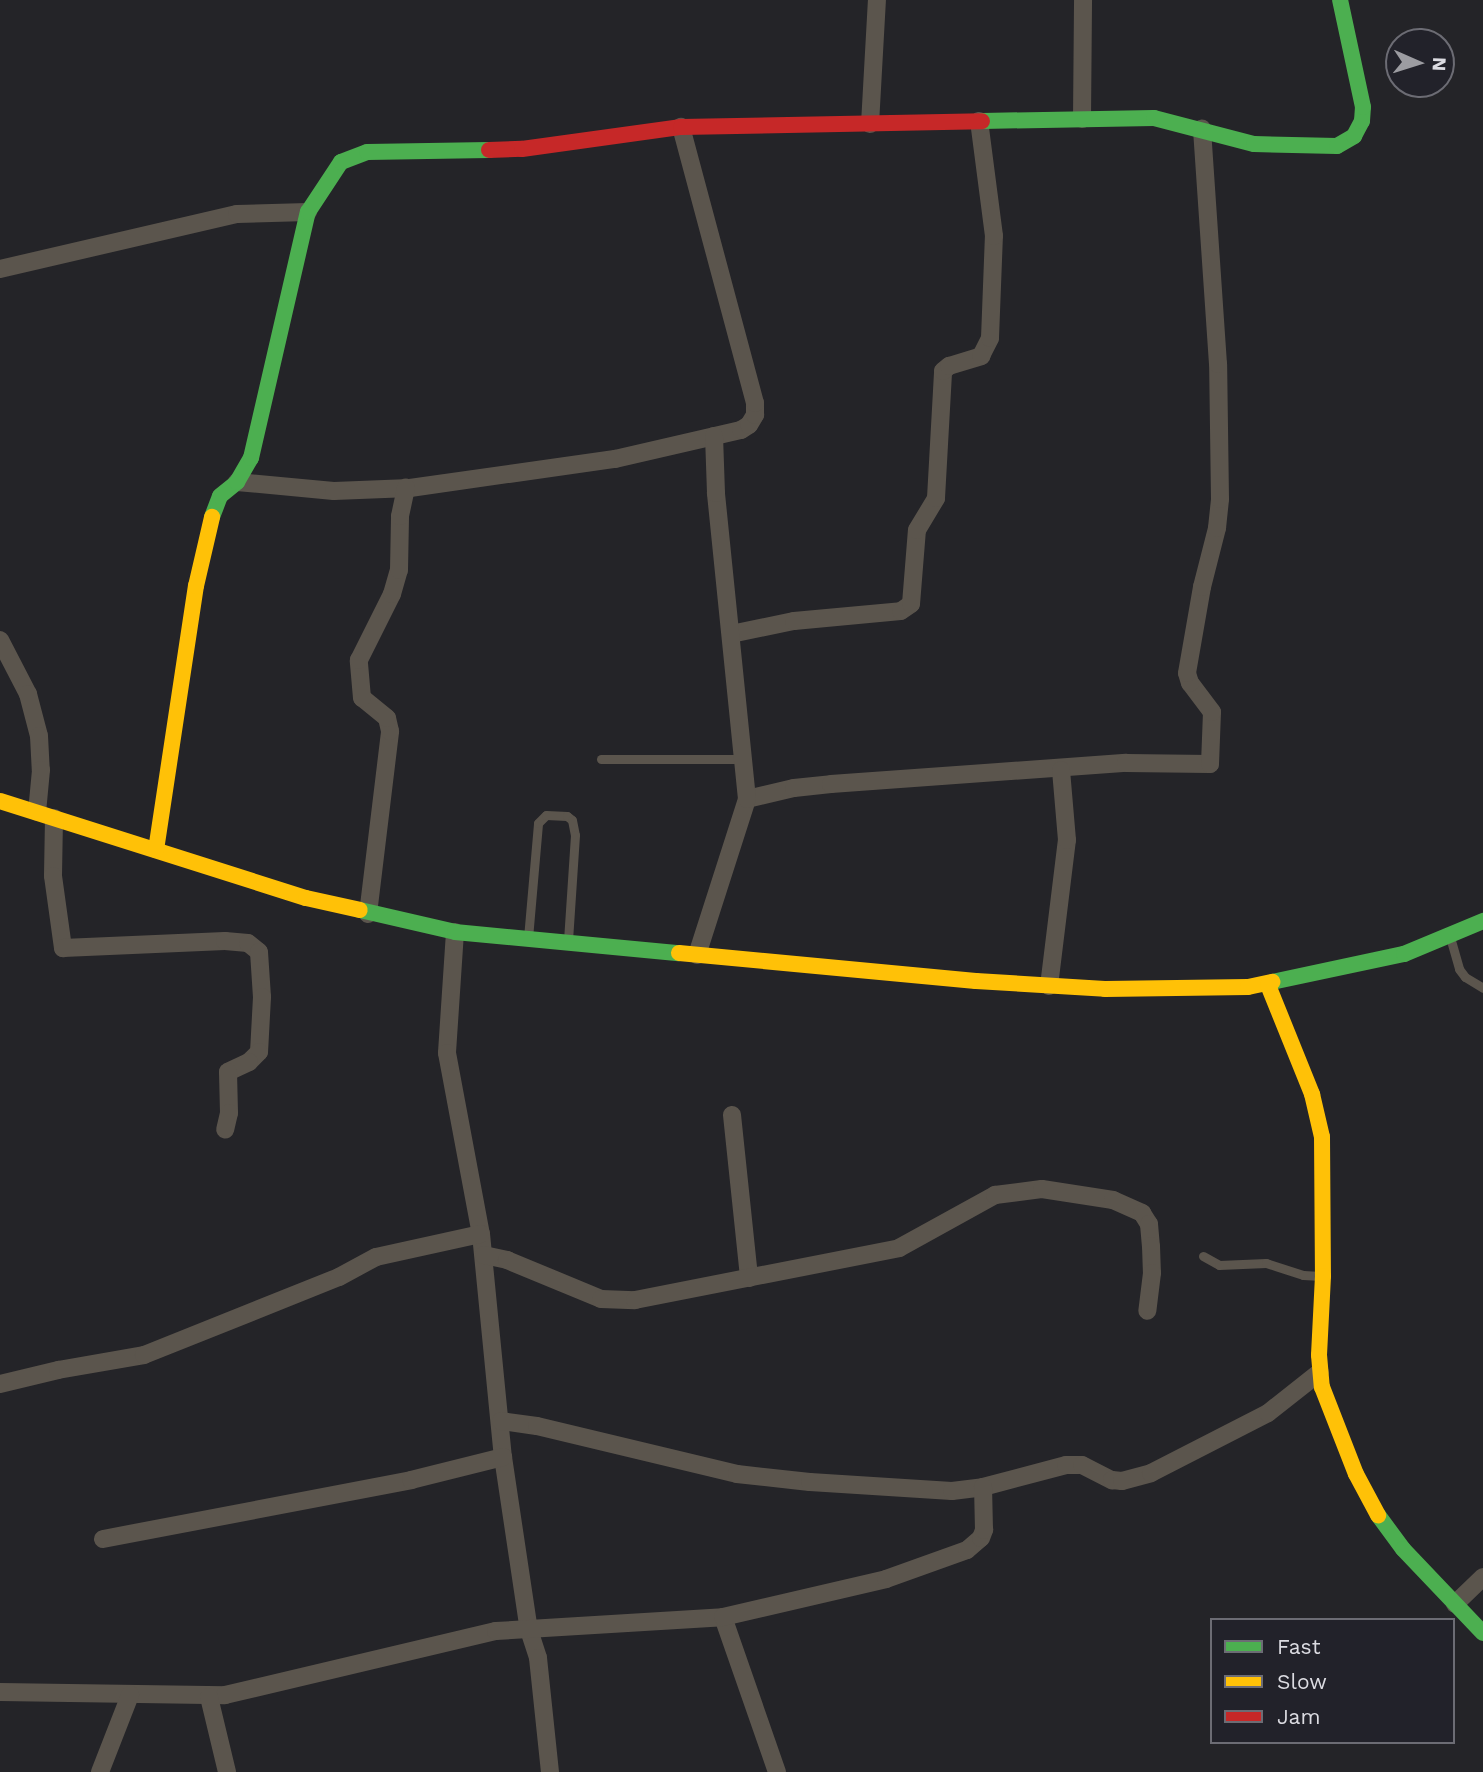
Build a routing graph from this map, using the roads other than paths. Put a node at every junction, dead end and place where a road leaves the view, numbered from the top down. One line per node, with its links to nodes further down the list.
1 (877, 0): 6 (street)
2 (1083, 0): 4 (street)
3 (1340, 0): 8 (street)
4 (1082, 119): 5 (street); 8 (street)
5 (979, 121): 6 (street); 14 (street)
6 (870, 124): 7 (street)
7 (681, 127): 9 (street); 11 (street)
8 (1202, 129): 18 (street)
9 (308, 212): 10 (street); 12 (street)
10 (0, 269)
11 (714, 436): 13 (street); 14 (street)
12 (237, 482): 13 (street); 22 (street)
13 (406, 488): 23 (street)
14 (731, 634): 17 (street)
15 (0, 640): 21 (street)
16 (601, 759): 17 (lane)
17 (744, 759): 19 (street)
18 (1061, 770): 19 (street); 31 (street)
19 (747, 799): 29 (street)
20 (0, 801): 21 (street)
21 (46, 815): 22 (street); 34 (street)
22 (156, 850): 23 (street)
23 (368, 914): 25 (street)
24 (1483, 921): 26 (street)
25 (455, 932): 27 (street); 35 (street)
26 (1450, 935): 30 (street); 32 (lane)
27 (528, 939): 28 (street); 28 (lane)
28 (567, 944): 29 (street)
29 (697, 955): 31 (street)
30 (1268, 985): 31 (street); 38 (street)
31 (1049, 986)
32 (1483, 988)
33 (732, 1115): 39 (street)
34 (225, 1130)
35 (481, 1234): 36 (street); 42 (street)
36 (484, 1255): 39 (street); 43 (street)
37 (1203, 1256): 38 (lane)
38 (1323, 1276): 41 (street)
39 (749, 1278): 40 (street)
40 (1147, 1311)
41 (1320, 1372): 45 (street); 48 (street)
42 (0, 1384)
43 (501, 1421): 44 (street); 45 (street)
44 (503, 1457): 46 (street); 50 (street)
45 (983, 1487): 49 (street)
46 (103, 1539)
47 (1483, 1577): 48 (street)
48 (1455, 1604): 51 (street)
49 (723, 1617): 50 (street); 58 (street)
50 (529, 1629): 54 (street); 57 (street)
51 (1483, 1633)
52 (0, 1692): 53 (street)
53 (130, 1695): 54 (street); 55 (street)
54 (209, 1697): 56 (street)
55 (100, 1772)
56 (227, 1772)
57 (550, 1772)
58 (777, 1772)

